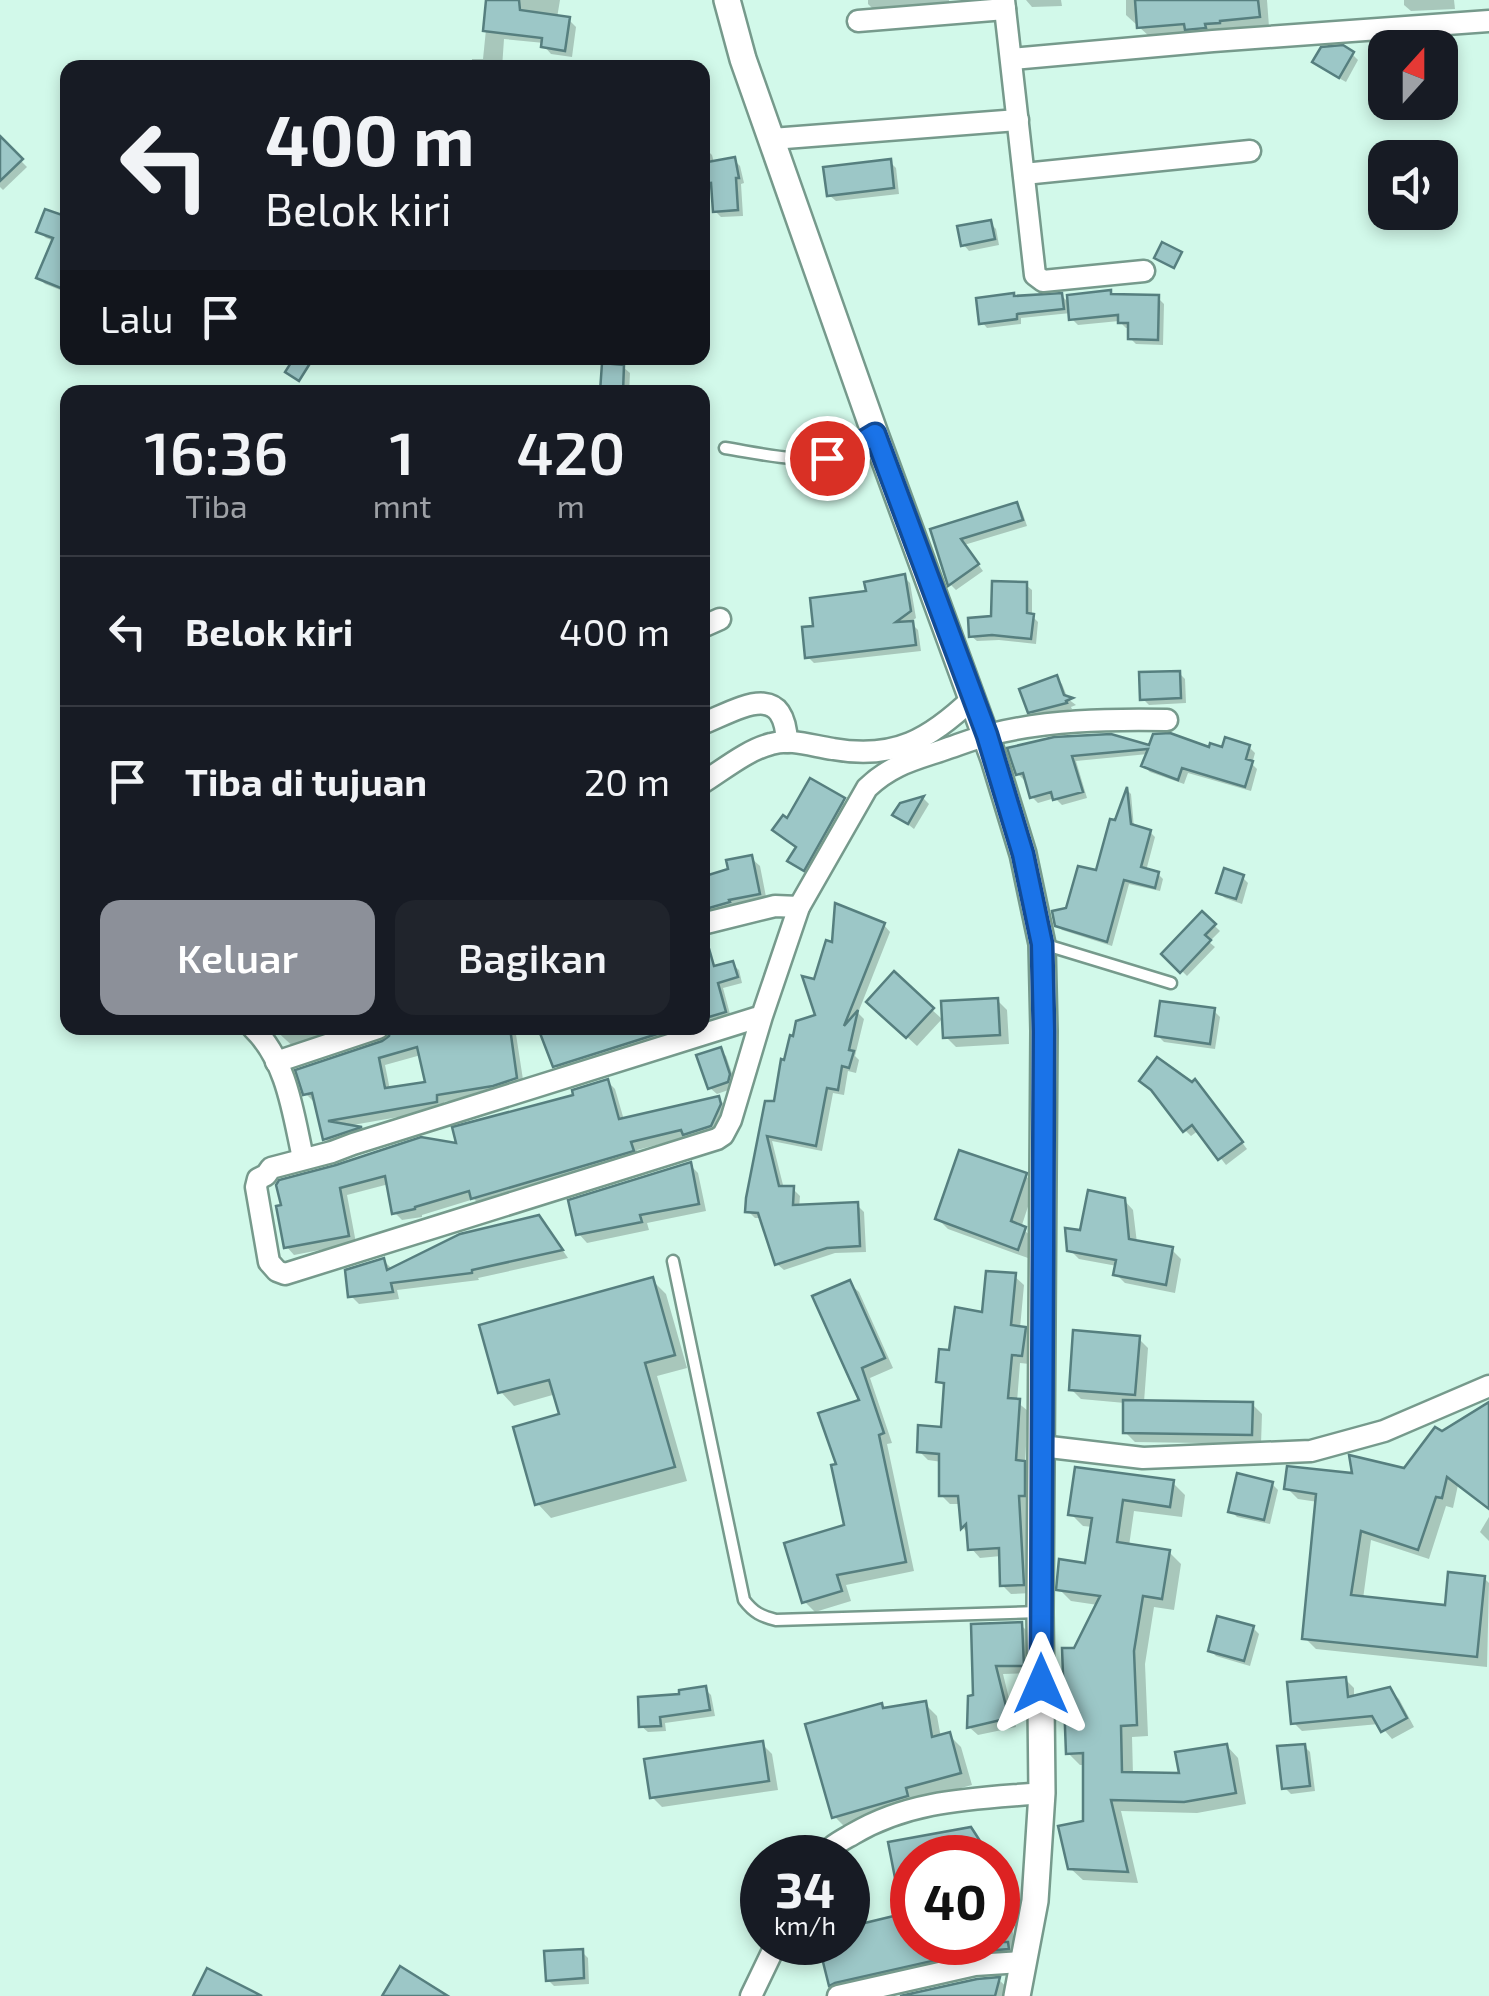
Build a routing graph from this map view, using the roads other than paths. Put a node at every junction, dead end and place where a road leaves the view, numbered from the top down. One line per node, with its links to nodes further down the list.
1 (727, 0): 7 (street)
2 (1005, 4): 4 (street); 5 (street)
3 (1489, 21): 5 (street)
4 (858, 22)
5 (1012, 59): 6 (street)
6 (1018, 120): 7 (street); 9 (street)
7 (772, 139): 11 (street)
8 (1250, 151): 9 (street)
9 (1024, 174): 10 (street)
10 (1144, 271)
11 (875, 434): 12 (lane); 13 (street)
12 (725, 448)
13 (973, 698): 16 (street); 17 (street)
14 (1167, 720): 16 (street)
15 (710, 721): 17 (street)
16 (987, 735): 19 (street); 21 (street)
17 (788, 742): 18 (street)
18 (710, 778)
19 (799, 907): 20 (street); 23 (street)
20 (710, 922)
21 (1042, 944): 22 (lane); 32 (street)
22 (1170, 984)
23 (762, 1016): 24 (street); 29 (street)
24 (710, 1032)
25 (260, 1035): 28 (street)
26 (357, 1035): 28 (street)
27 (701, 1035): 29 (street)
28 (276, 1062): 29 (street)
29 (303, 1158)
30 (673, 1260): 33 (lane)
31 (1489, 1386): 32 (street)
32 (1041, 1446): 33 (street)
33 (1040, 1612): 34 (street)
34 (1042, 1792): 35 (street); 36 (street)
35 (851, 1835)
36 (1023, 1962): 39 (street); 40 (street)
37 (766, 1965): 38 (street)
38 (751, 1996)
39 (838, 1996)
40 (1016, 1996)

